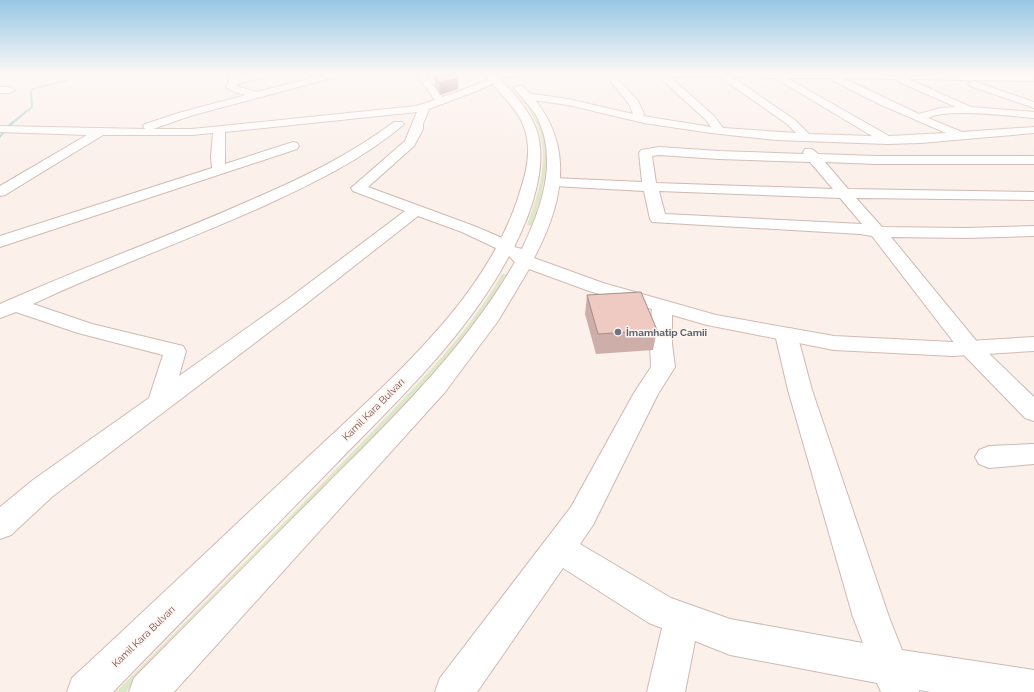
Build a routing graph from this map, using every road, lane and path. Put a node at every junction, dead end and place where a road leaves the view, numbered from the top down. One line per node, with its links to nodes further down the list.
1 (219, 105): 25 (street)
2 (430, 105): 12 (street)
3 (517, 105): 46 (street, Kamil Kara Bulvarı)
4 (534, 105): 37 (street)
5 (582, 105): 15 (street)
6 (635, 105): 15 (street)
7 (696, 105): 23 (street)
8 (767, 105): 27 (street)
9 (828, 105): 28 (street)
10 (893, 105): 16 (street)
11 (959, 105): 13 (street)
12 (425, 107): 18 (street); 21 (street)
13 (972, 111): 14 (street); 16 (street)
14 (1034, 116)
15 (635, 118): 23 (street)
16 (920, 118): 26 (street)
17 (398, 124): 18 (street); 19 (street); 49 (street)
18 (417, 124): 42 (street)
19 (359, 126)
20 (0, 129): 24 (street)
21 (219, 129): 25 (street); 30 (street)
22 (1034, 130): 26 (street)
23 (720, 131): 27 (street)
24 (100, 132): 25 (street); 39 (street)
25 (131, 132)
26 (962, 136): 28 (street); 31 (street)
27 (802, 137): 28 (street); 34 (street)
28 (887, 140)
29 (233, 141): 30 (street)
30 (218, 143): 36 (street)
31 (984, 144)
32 (293, 146): 36 (street)
33 (998, 150): 35 (street)
34 (814, 158): 35 (street); 38 (street); 40 (street)
35 (1030, 162)
36 (219, 171): 45 (street)
37 (553, 182): 38 (street); 47 (street)
38 (650, 187): 40 (street); 44 (street)
39 (0, 192)
40 (845, 194): 41 (street); 44 (street)
41 (1034, 196)
42 (417, 210): 46 (street); 53 (street)
43 (1034, 231): 44 (street)
44 (878, 232): 52 (street)
45 (0, 242)
46 (506, 246): 47 (street); 62 (street, Kamil Kara Bulvarı)
47 (525, 261): 48 (street); 63 (street)
48 (662, 306): 50 (street); 58 (street)
49 (7, 308): 53 (street)
50 (786, 334): 52 (street); 60 (street)
51 (1034, 344): 52 (street)
52 (970, 348): 54 (street)
53 (159, 404): 57 (street)
54 (1034, 412)
55 (1034, 454): 56 (street)
56 (989, 458)
57 (0, 526)
58 (559, 548): 59 (street); 64 (street)
59 (682, 619): 60 (street); 65 (street)
60 (895, 680): 61 (street)
61 (1034, 689)
62 (86, 692)
63 (148, 692)
64 (454, 692)
65 (666, 692)

